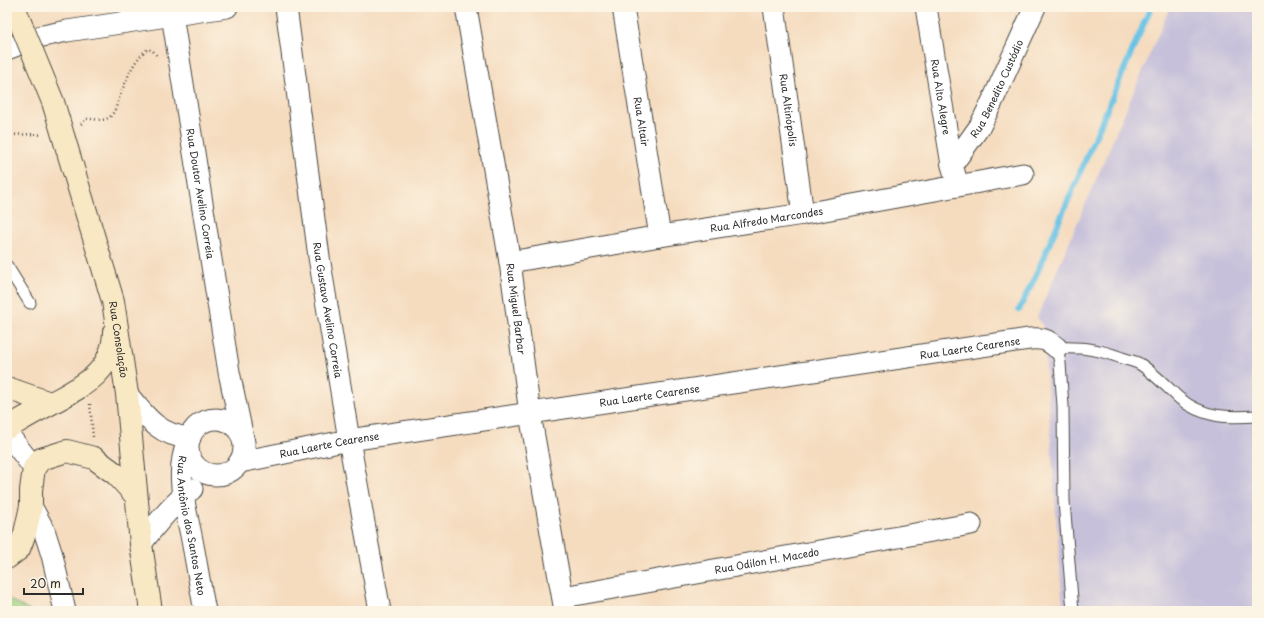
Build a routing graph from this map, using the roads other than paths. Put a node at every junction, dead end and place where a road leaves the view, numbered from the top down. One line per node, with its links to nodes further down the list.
1 (14, 7): 18 (main road, Rua Consolação, bridge)
2 (227, 7): 9 (street)
3 (286, 7): 31 (street, Rua Gustavo Avelino Correia)
4 (466, 7): 16 (street, Rua Miguel Barbar)
5 (623, 7): 15 (street, Rua Altair)
6 (774, 7): 14 (street, Rua Altinópolis)
7 (926, 7): 11 (street, Rua Alto Alegre)
8 (1034, 7): 11 (street, Rua Benedito Custódio)
9 (172, 15): 10 (street); 21 (street, Rua Doutor Avelino Correia)
10 (7, 49)
11 (952, 165): 13 (street, Rua Alto Alegre)
12 (1023, 174): 13 (street, Rua Alfredo Marcondes)
13 (958, 186): 14 (street, Rua Alfredo Marcondes)
14 (803, 214): 15 (street, Rua Alfredo Marcondes)
15 (660, 236): 16 (street, Rua Alfredo Marcondes)
16 (510, 262): 25 (street, Rua Miguel Barbar)
17 (7, 266): 19 (lane)
18 (113, 300): 23 (main road, Rua Consolação); 24 (main road)
19 (30, 303)
20 (1056, 348): 25 (street, Rua Laerte Cearense); 26 (lane); 46 (lane)
21 (229, 372): 27 (street, Rua Doutor Avelino Correia); 32 (street, Rua Doutor Avelino Correia)
22 (7, 388): 24 (main road)
23 (127, 394): 30 (street); 36 (main road, Rua Consolação)
24 (50, 404): 28 (main road)
25 (530, 414): 31 (street, Rua Laerte Cearense); 41 (street, Rua Miguel Barbar)
26 (1257, 416)
27 (208, 420): 30 (street); 32 (street)
28 (7, 428)
29 (7, 433): 33 (street)
30 (189, 439): 34 (street); 35 (street, Rua Antônio dos Santos Neto)
31 (349, 440): 32 (street, Rua Laerte Cearense); 45 (street, Rua Gustavo Avelino Correia)
32 (242, 453): 34 (street, Rua Laerte Cearense)
33 (34, 468): 36 (main road); 37 (main road)
34 (214, 475): 35 (street, Rua Laerte Cearense)
35 (184, 495): 39 (street, Rua Laerte Cearense); 44 (street, Rua Antônio dos Santos Neto)
36 (136, 496): 39 (main road, Rua Consolação)
37 (31, 506): 40 (main road); 42 (street)
38 (971, 524): 41 (street, Rua Odilon H. Macedo)
39 (141, 544): 43 (main road, Rua Consolação)
40 (7, 558)
41 (564, 604)
42 (65, 611)
43 (151, 611)
44 (204, 611)
45 (380, 611)
46 (1073, 611)

